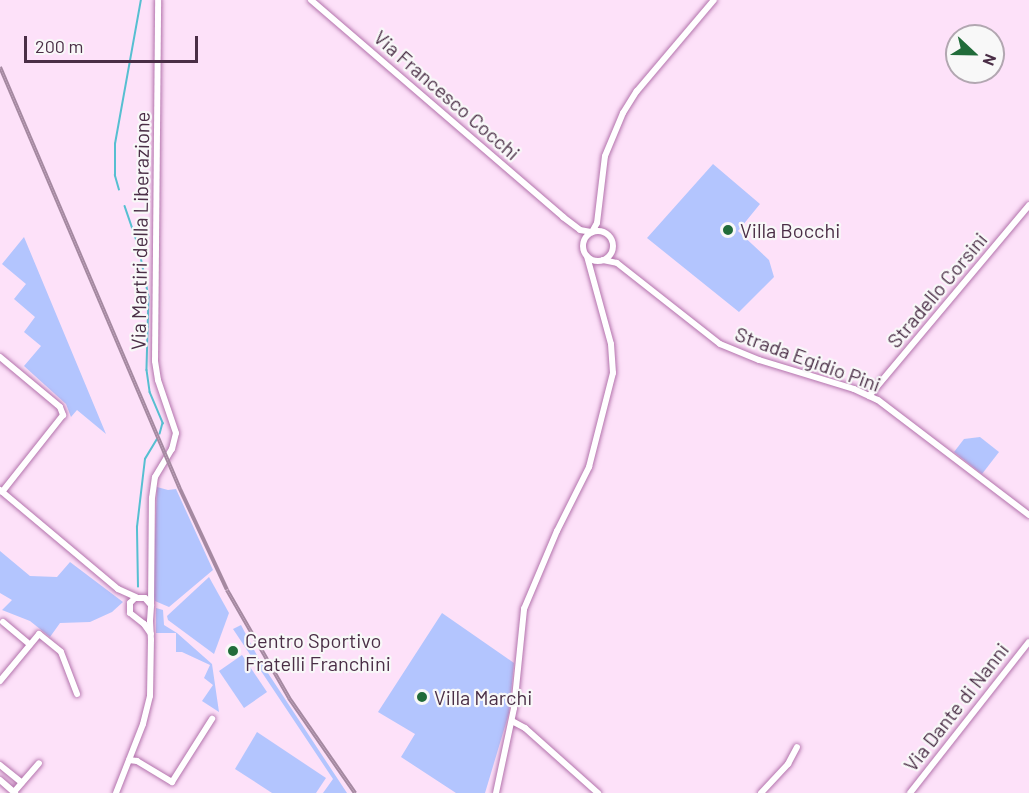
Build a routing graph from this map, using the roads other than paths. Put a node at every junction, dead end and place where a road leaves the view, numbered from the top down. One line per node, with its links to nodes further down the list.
1 (159, 0): 19 (street, Via Martiri della Liberazione)
2 (311, 0): 6 (street, Via Francesco Cocchi)
3 (714, 0): 5 (street)
4 (1029, 205): 16 (street, Stradello Corsini)
5 (598, 215): 7 (street); 8 (street)
6 (562, 216): 7 (street, Via Francesco Cocchi); 10 (street, Via Francesco Cocchi)
7 (592, 232): 8 (street); 10 (street)
8 (609, 235): 9 (street)
9 (613, 244): 12 (street); 13 (street, Strada Egidio Pini)
10 (583, 248): 11 (street)
11 (587, 256): 12 (street); 14 (street)
12 (602, 260): 13 (street, Strada Egidio Pini); 14 (street)
13 (633, 276): 16 (street, Strada Egidio Pini)
14 (594, 277): 32 (street)
15 (0, 357): 17 (street)
16 (869, 396): 18 (street, Strada Egidio Pini)
17 (1, 491): 20 (street)
18 (1029, 515)
19 (152, 557): 21 (street); 23 (street)
20 (118, 589): 21 (street); 22 (street)
21 (137, 597): 22 (street); 23 (street)
22 (129, 608): 24 (street)
23 (151, 608): 24 (street); 26 (street)
24 (138, 620): 26 (street)
25 (3, 622): 28 (street)
26 (151, 634): 34 (street)
27 (1029, 642): 44 (street, Via Dante di Nanni)
28 (30, 645): 29 (street); 30 (street)
29 (0, 681)
30 (77, 694)
31 (212, 720): 34 (street)
32 (512, 721): 41 (street); 42 (street)
33 (797, 747): 43 (street)
34 (129, 760): 40 (street)
35 (39, 763): 38 (street)
36 (0, 765): 38 (street)
37 (0, 780): 39 (street)
38 (22, 783): 39 (street)
39 (15, 792)
40 (116, 793)
41 (496, 793)
42 (598, 793)
43 (761, 793)
44 (910, 793)

